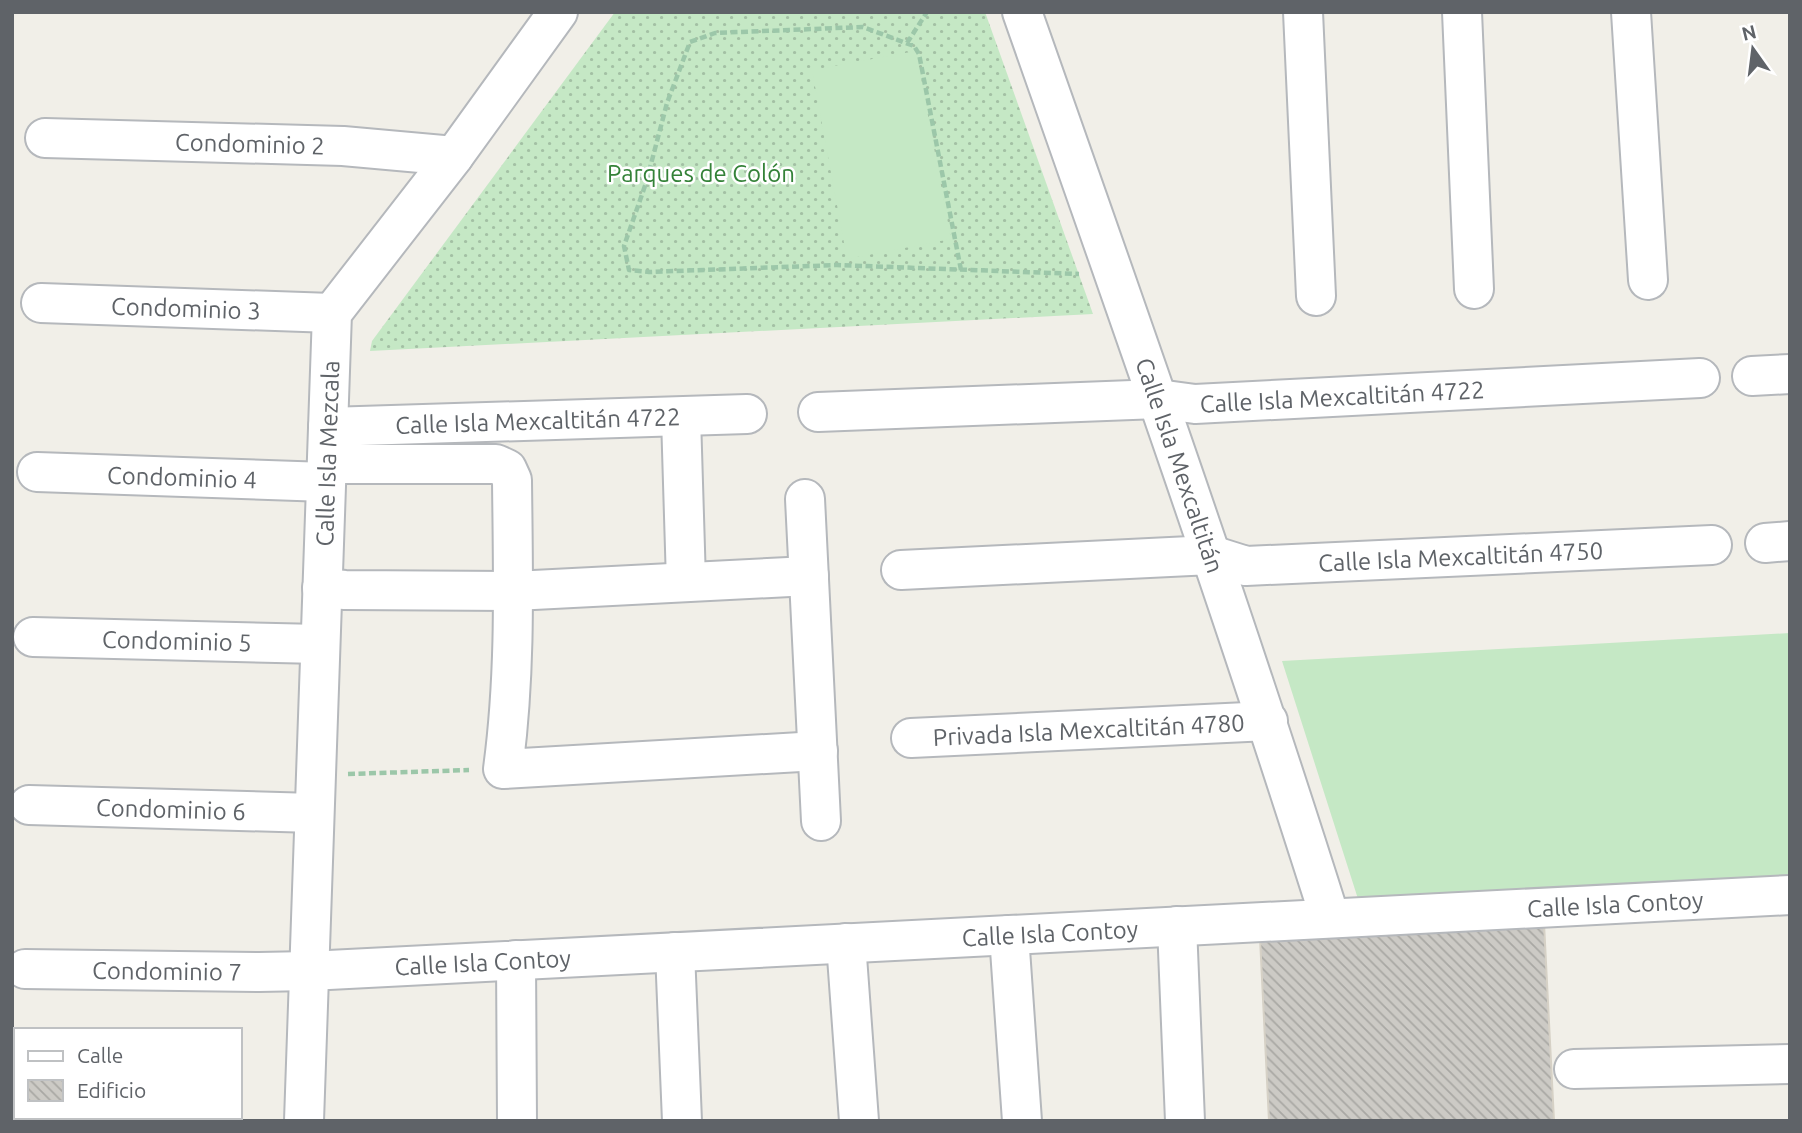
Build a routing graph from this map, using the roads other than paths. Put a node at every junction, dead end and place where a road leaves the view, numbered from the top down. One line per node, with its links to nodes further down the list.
1 (558, 12): 7 (street)
2 (1022, 12): 16 (street, Calle Isla Mexcaltitán)
3 (1303, 12): 10 (street)
4 (1462, 12): 9 (street)
5 (1631, 12): 8 (street)
6 (45, 138): 7 (street, Condominio 2)
7 (454, 156): 12 (street)
8 (1648, 280)
9 (1474, 289)
10 (1316, 296)
11 (41, 303): 12 (street, Condominio 3)
12 (332, 313): 20 (street, Calle Isla Mezcala)
13 (1790, 374): 14 (street)
14 (1752, 376)
15 (1700, 378): 16 (street, Calle Isla Mexcaltitán 4722)
16 (1158, 399): 17 (street, Calle Isla Mexcaltitán 4722); 24 (street, Calle Isla Mexcaltitán)
17 (818, 412)
18 (747, 414): 19 (street, Calle Isla Mexcaltitán 4722)
19 (681, 417): 20 (street, Calle Isla Mexcaltitán 4722); 27 (street)
20 (327, 458): 21 (street, Condominio 4); 28 (street, Calle Isla Mezcala); 29 (street)
21 (37, 472)
22 (805, 499): 26 (street)
23 (1712, 545): 24 (street, Calle Isla Mexcaltitán 4750)
24 (1211, 555): 25 (street, Calle Isla Mexcaltitán 4750); 32 (street, Calle Isla Mexcaltitán)
25 (901, 570)
26 (809, 576): 27 (street); 34 (street)
27 (687, 582): 29 (street)
28 (322, 588): 29 (street); 31 (street, Calle Isla Mezcala)
29 (514, 591): 34 (street)
30 (33, 637): 31 (street, Condominio 5)
31 (320, 644): 36 (street, Calle Isla Mezcala)
32 (1268, 722): 33 (street, Privada Isla Mexcaltitán 4780); 39 (street, Calle Isla Mexcaltitán)
33 (912, 738)
34 (818, 751): 37 (street)
35 (29, 805): 36 (street, Condominio 6)
36 (314, 813): 46 (street, Calle Isla Mezcala)
37 (821, 821)
38 (1790, 895): 39 (street, Calle Isla Contoy)
39 (1330, 918): 40 (street, Calle Isla Contoy)
40 (1177, 926): 41 (street, Calle Isla Contoy); 54 (street)
41 (1009, 935): 42 (street, Calle Isla Contoy); 53 (street)
42 (846, 943): 43 (street, Calle Isla Contoy); 52 (street)
43 (675, 952): 44 (street, Calle Isla Contoy); 51 (street)
44 (516, 960): 46 (street, Calle Isla Contoy); 50 (street)
45 (25, 968): 46 (street, Condominio 7)
46 (309, 971): 49 (street, Calle Isla Mezcala)
47 (1790, 1064): 48 (street)
48 (1574, 1069)
49 (304, 1121)
50 (517, 1121)
51 (682, 1121)
52 (859, 1121)
53 (1021, 1121)
54 (1185, 1121)

